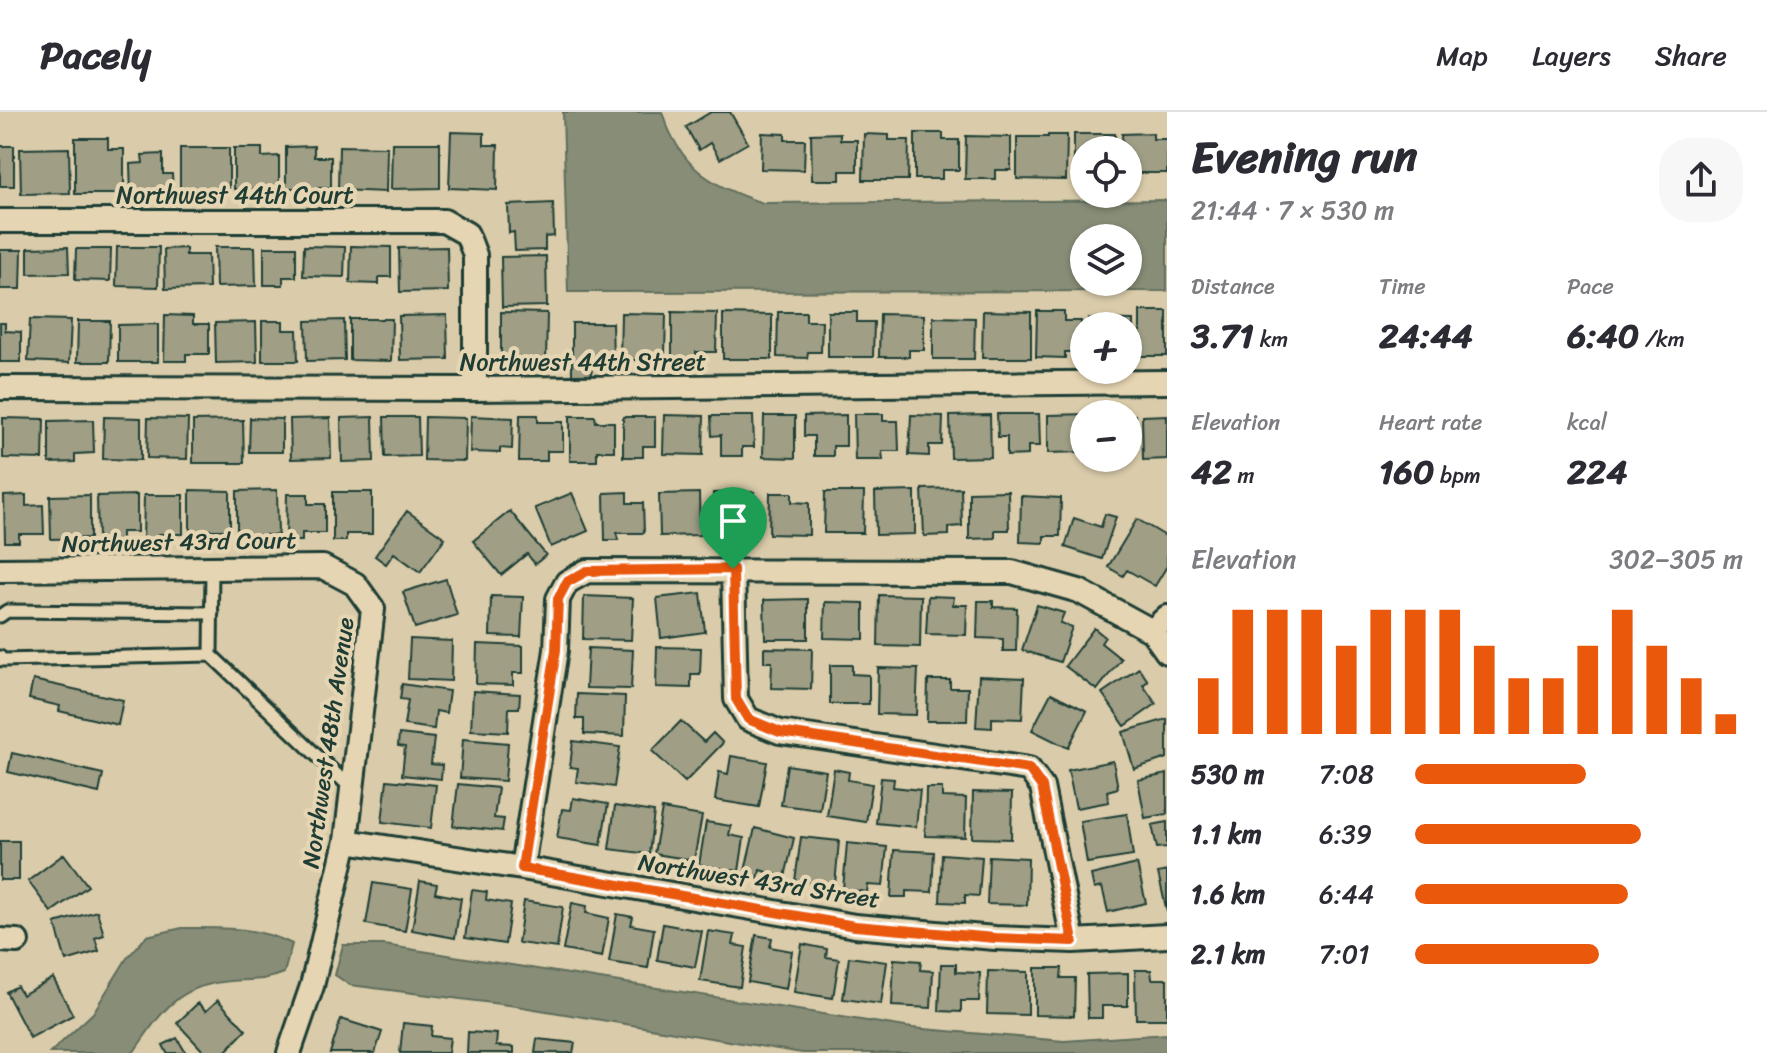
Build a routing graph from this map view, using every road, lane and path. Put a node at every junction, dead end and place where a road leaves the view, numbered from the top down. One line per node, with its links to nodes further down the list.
1 (0, 221): 4 (street, Northwest 44th Court)
2 (1167, 382): 4 (street, Northwest 44th Street)
3 (0, 388): 4 (street, Northwest 44th Street)
4 (475, 389)
5 (212, 568): 7 (street, Northwest 43rd Court); 8 (street, Northwest 43rd Court); 9 (lane)
6 (733, 569): 11 (street); 17 (street); 19 (street)
7 (0, 570)
8 (355, 584): 15 (street, Northwest 48th Avenue)
9 (212, 613): 10 (lane); 13 (lane)
10 (0, 616)
11 (1160, 624): 12 (street)
12 (1167, 652)
13 (211, 655): 14 (lane); 15 (lane)
14 (0, 657)
15 (352, 789): 16 (street, Northwest 48th Avenue)
16 (346, 841): 17 (street, Northwest 43rd Street); 20 (street, Northwest 48th Avenue)
17 (522, 868): 19 (street, Northwest 43rd Street)
18 (1167, 936): 19 (street, Northwest 43rd Street)
19 (1073, 941)
20 (289, 1053)

